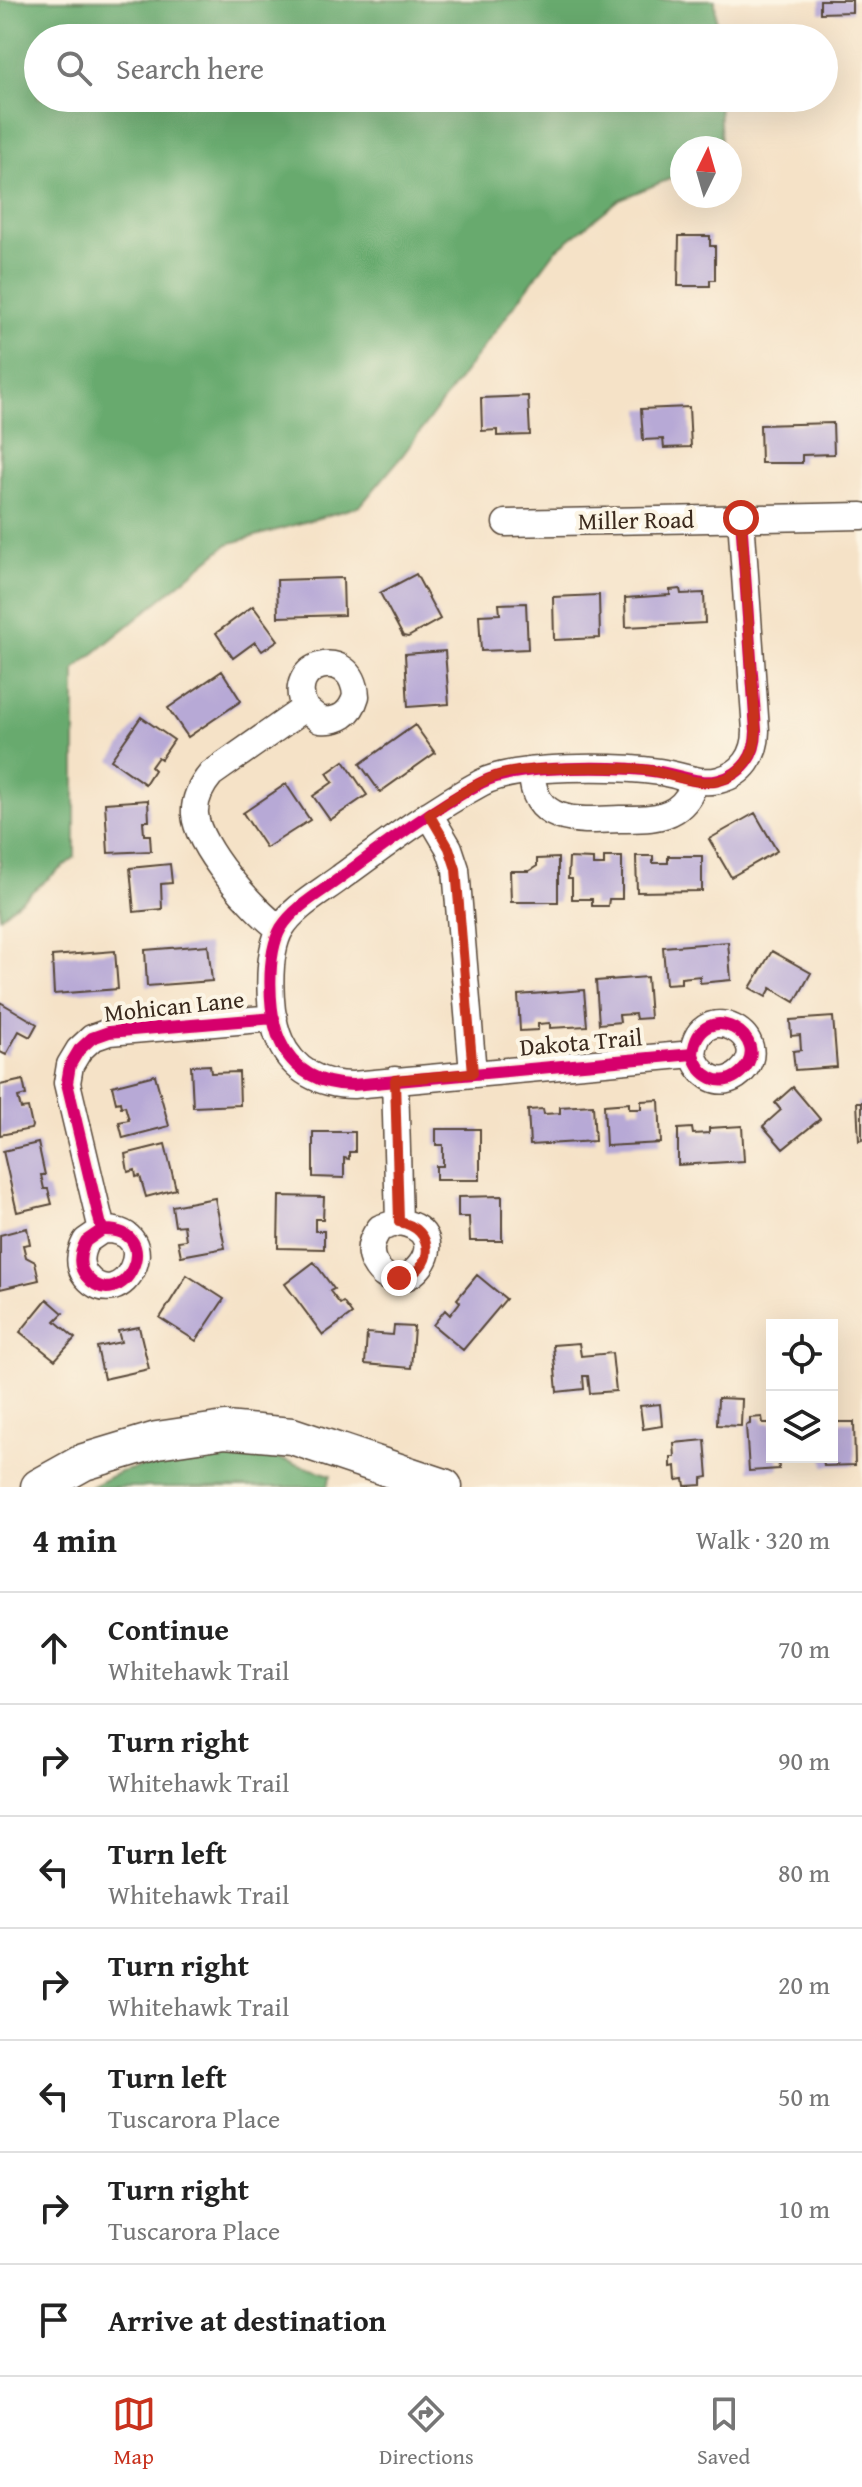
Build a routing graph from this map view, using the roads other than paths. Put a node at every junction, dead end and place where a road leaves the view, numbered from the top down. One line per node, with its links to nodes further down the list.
1 (862, 516): 2 (street, Miller Road)
2 (741, 518): 3 (street, Miller Road); 6 (street)
3 (506, 523)
4 (305, 708): 8 (street)
5 (532, 771): 6 (street); 6 (street); 7 (street)
6 (695, 780)
7 (429, 814): 8 (street); 11 (street)
8 (280, 929): 9 (street, Dakota Trail)
9 (274, 1018): 12 (street, Dakota Trail); 14 (street, Mohican Lane)
10 (693, 1054): 11 (street, Dakota Trail)
11 (473, 1073): 12 (street, Dakota Trail)
12 (395, 1080): 13 (street)
13 (399, 1222)
14 (102, 1230)
15 (39, 1487): 16 (main road)
16 (444, 1487)

